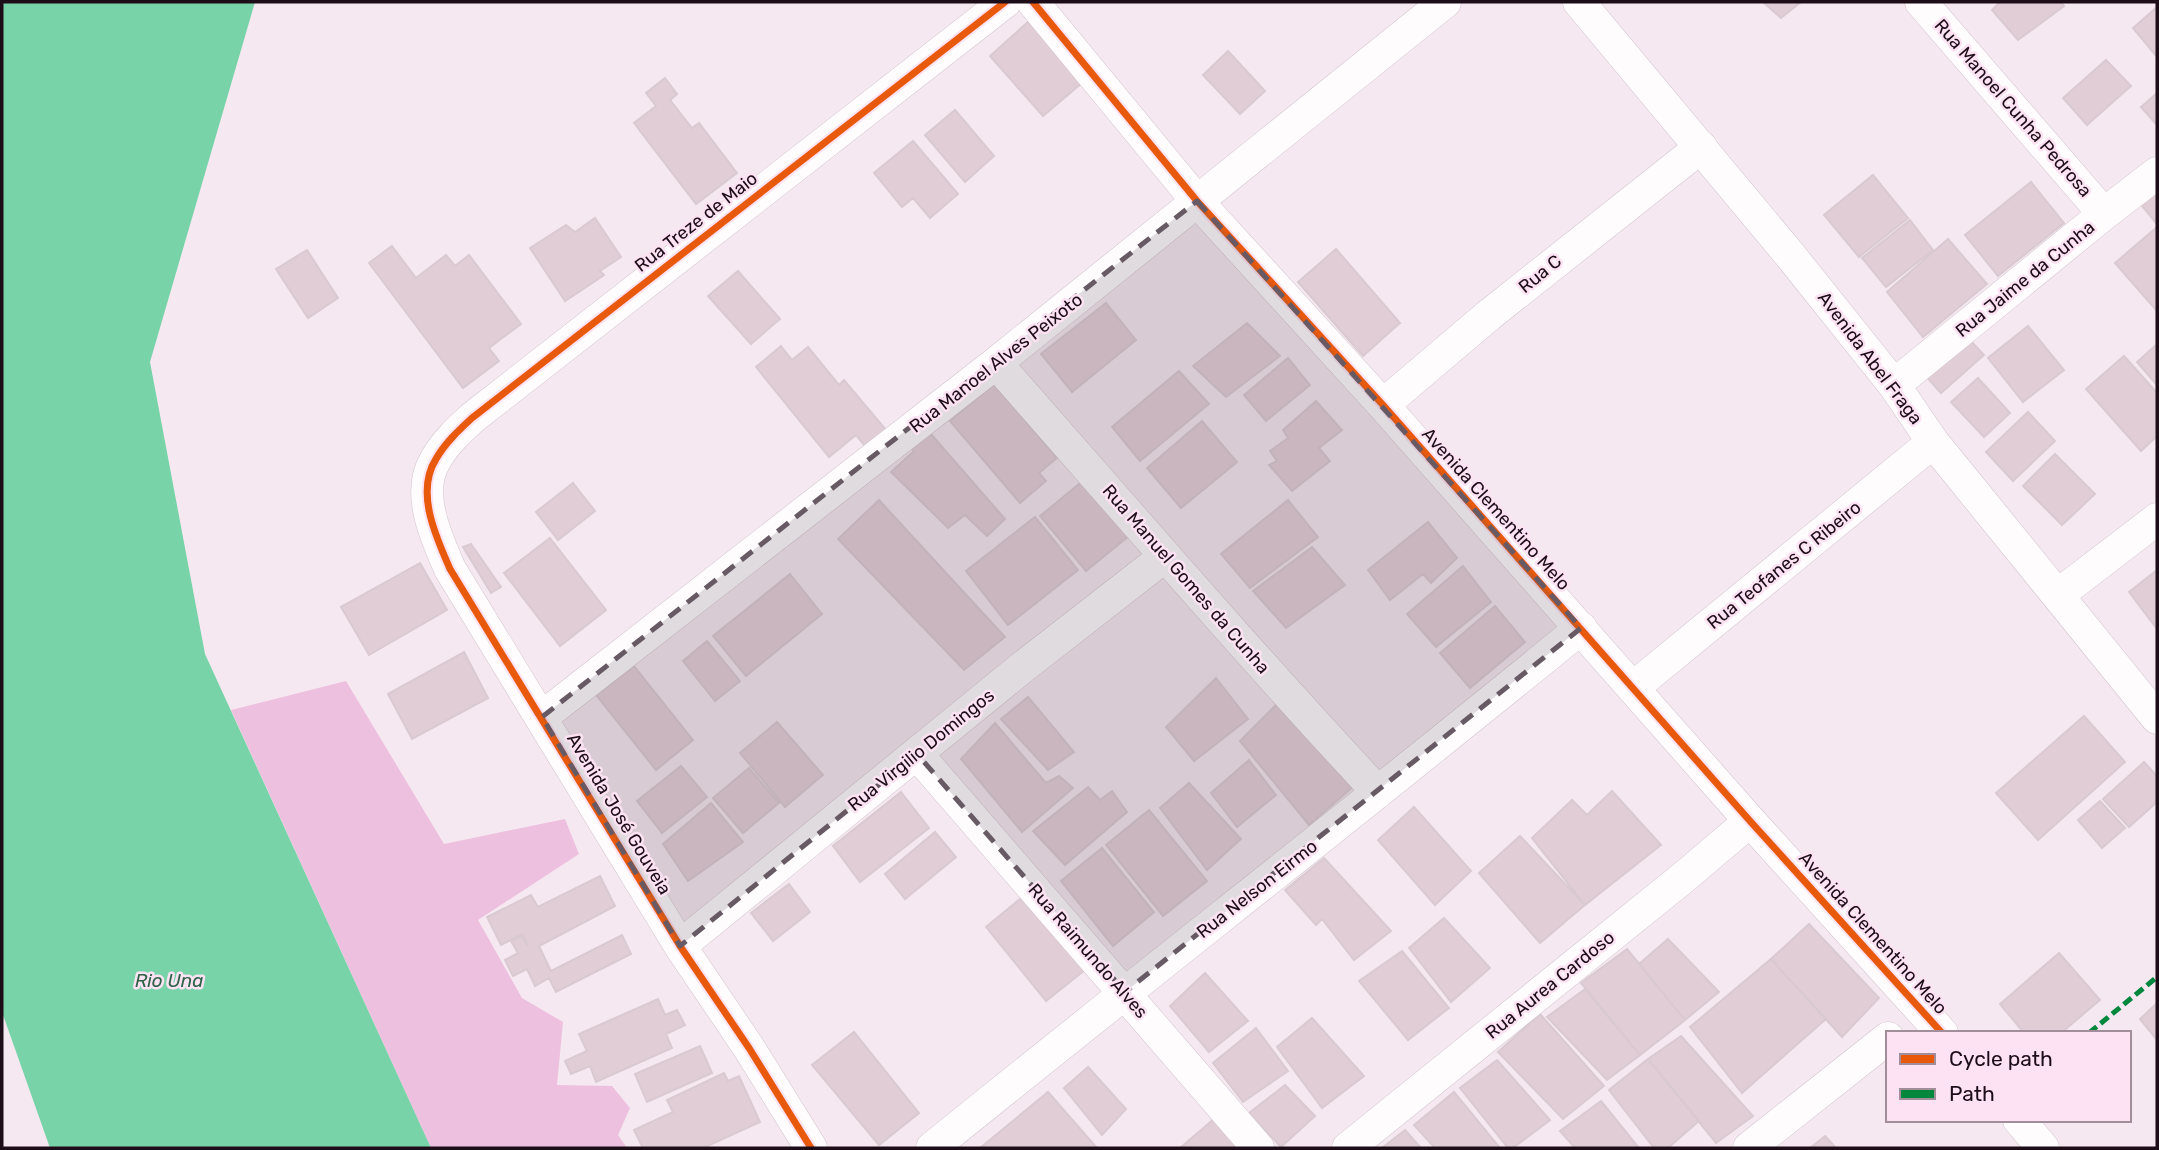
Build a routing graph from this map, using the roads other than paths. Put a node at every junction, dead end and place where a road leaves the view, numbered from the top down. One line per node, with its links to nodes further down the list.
1 (1005, 2): 14 (street, Rua Treze de Maio)
2 (1033, 2): 8 (street, Avenida Clementino Melo)
3 (1445, 2): 8 (street, Rua Manoel Alves Peixoto)
4 (1579, 2): 6 (street, Avenida Abel Fraga)
5 (1922, 2): 9 (street, Rua Manoel Cunha Pedrosa)
6 (1701, 147): 11 (street, Avenida Abel Fraga); 12 (street, Rua C)
7 (2157, 173): 9 (street, Rua Jaime da Cunha)
8 (1197, 201): 10 (street, Rua Manoel Alves Peixoto); 12 (street, Avenida Clementino Melo)
9 (2104, 214): 11 (street, Rua Jaime da Cunha)
10 (996, 363): 16 (street, Rua Manuel Gomes da Cunha); 20 (street, Rua Manoel Alves Peixoto)
11 (1894, 386): 13 (street, Avenida Abel Fraga)
12 (1383, 405): 18 (street, Avenida Clementino Melo)
13 (1933, 442): 17 (street, Avenida Abel Fraga); 19 (street, Rua Teofanes C Ribeiro)
14 (427, 484): 20 (street, Avenida José Gouveia)
15 (2157, 519): 17 (street)
16 (1164, 557): 22 (street, Rua Virgilio Domingos); 23 (street, Rua Manuel Gomes da Cunha)
17 (2058, 595): 21 (street, Avenida Abel Fraga)
18 (1581, 628): 19 (street, Avenida Clementino Melo); 23 (street, Rua Nelson Eirmo)
19 (1634, 687): 24 (street, Avenida Clementino Melo)
20 (542, 717): 25 (street, Avenida José Gouveia)
21 (2157, 718)
22 (917, 754): 25 (street, Rua Virgilio Domingos); 26 (street, Rua Raimundo Alves)
23 (1378, 792): 26 (street, Rua Nelson Eirmo)
24 (1750, 821): 27 (street, Avenida Clementino Melo); 34 (street, Rua Aurea Cardoso)
25 (680, 946): 31 (street, Avenida José Gouveia)
26 (1125, 992): 32 (street, Rua Nelson Eirmo); 33 (street, Rua Raimundo Alves)
27 (1932, 1022): 28 (street)
28 (1902, 1031)
29 (1886, 1040): 35 (street)
30 (2021, 1122): 36 (street)
31 (811, 1148)
32 (932, 1148)
33 (1258, 1148)
34 (1348, 1148)
35 (1749, 1148)
36 (2043, 1148)

